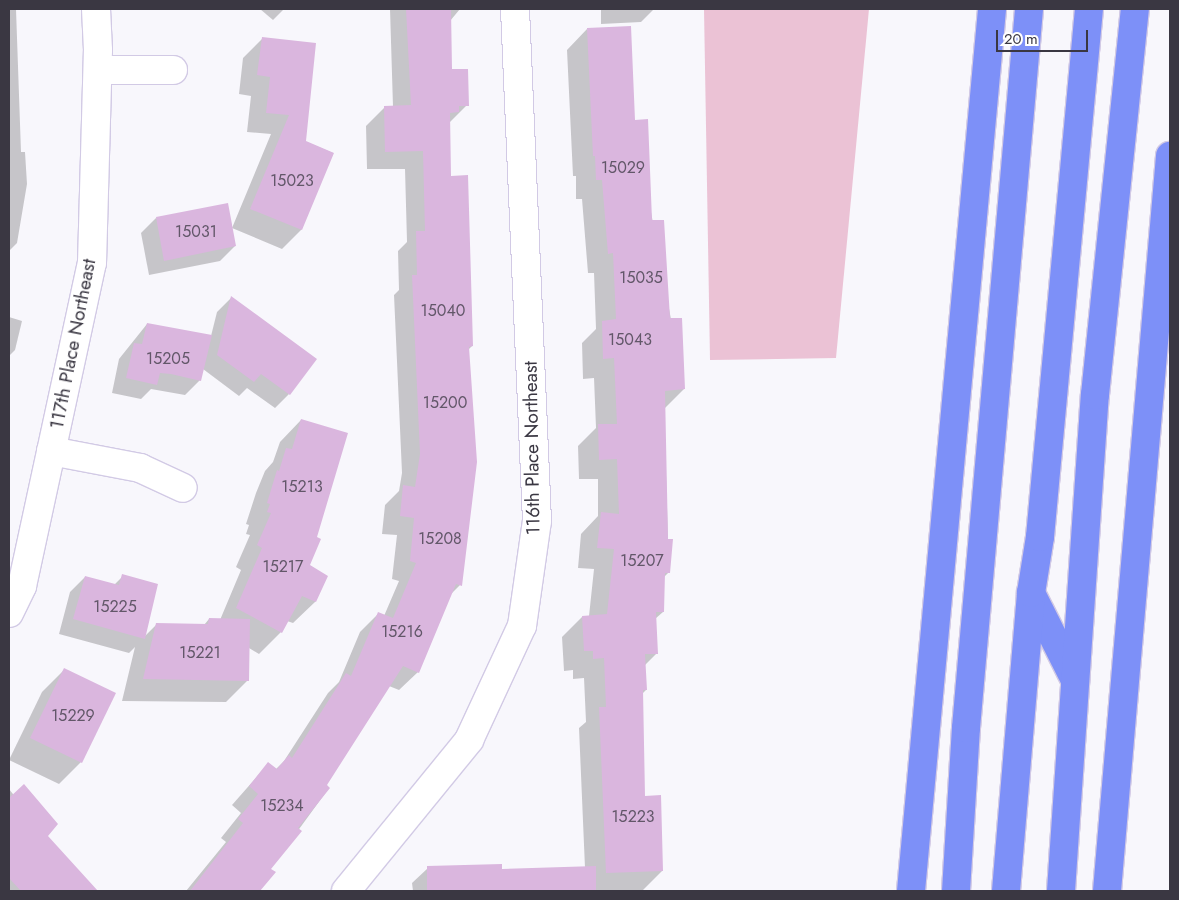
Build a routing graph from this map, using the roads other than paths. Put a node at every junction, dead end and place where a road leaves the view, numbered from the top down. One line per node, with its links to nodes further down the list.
1 (96, 9): 7 (street, 117th Place Northeast)
2 (515, 9): 15 (street, 116th Place Northeast)
3 (992, 9): 16 (highway)
4 (1029, 9): 17 (highway)
5 (1089, 9): 12 (highway)
6 (1135, 9): 14 (highway)
7 (98, 70): 8 (street); 10 (street, 117th Place Northeast)
8 (173, 70)
9 (1170, 156): 20 (highway)
10 (51, 451): 11 (street); 13 (street, 117th Place Northeast)
11 (183, 488)
12 (1031, 593): 14 (highway); 18 (highway)
13 (9, 613)
14 (1075, 680): 19 (highway)
15 (346, 891)
16 (912, 891)
17 (956, 891)
18 (1006, 891)
19 (1061, 891)
20 (1107, 891)

